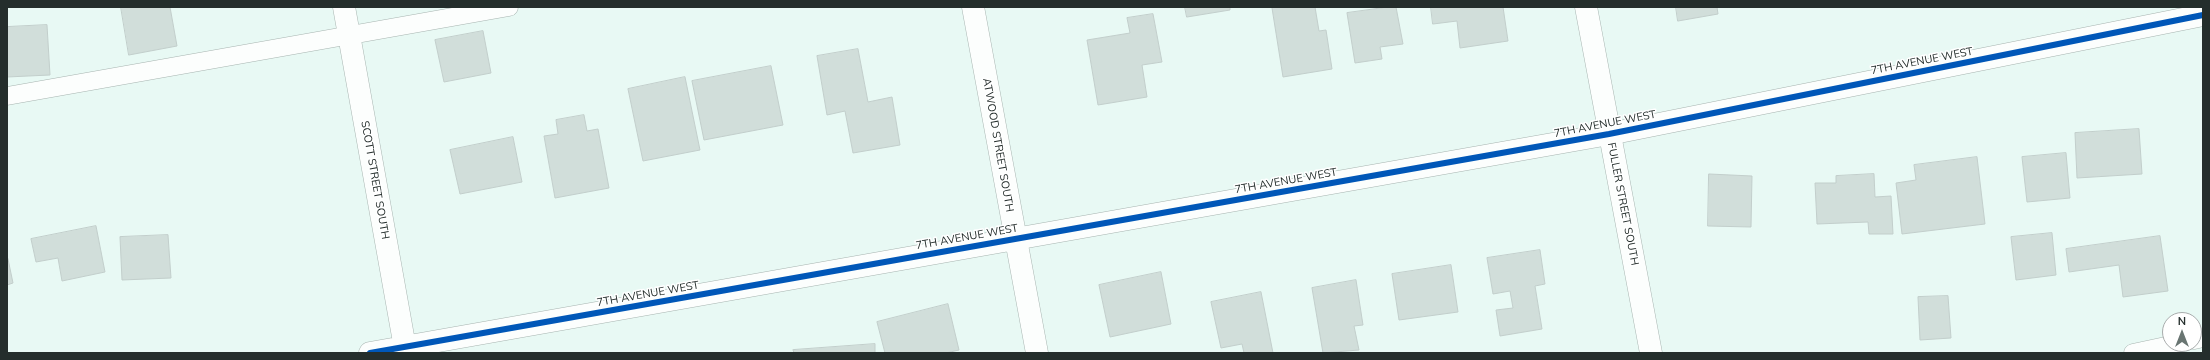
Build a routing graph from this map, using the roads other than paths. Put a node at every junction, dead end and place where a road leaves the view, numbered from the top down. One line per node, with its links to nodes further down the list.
1 (344, 7): 6 (street, SCOTT STREET SOUTH)
2 (509, 7): 6 (lane)
3 (973, 7): 9 (street, ATWOOD STREET SOUTH)
4 (1586, 7): 8 (street, FULLER STREET SOUTH)
5 (2203, 15): 8 (street, 7TH AVENUE WEST)
6 (349, 36): 7 (lane); 11 (street, SCOTT STREET SOUTH)
7 (7, 96)
8 (1609, 134): 9 (street, 7TH AVENUE WEST); 14 (street, FULLER STREET SOUTH)
9 (1014, 239): 11 (street, 7TH AVENUE WEST); 13 (street, ATWOOD STREET SOUTH)
10 (2162, 347): 15 (lane)
11 (405, 350): 12 (street, 7TH AVENUE WEST)
12 (370, 353)
13 (1037, 353)
14 (1651, 353)
15 (2133, 353)

